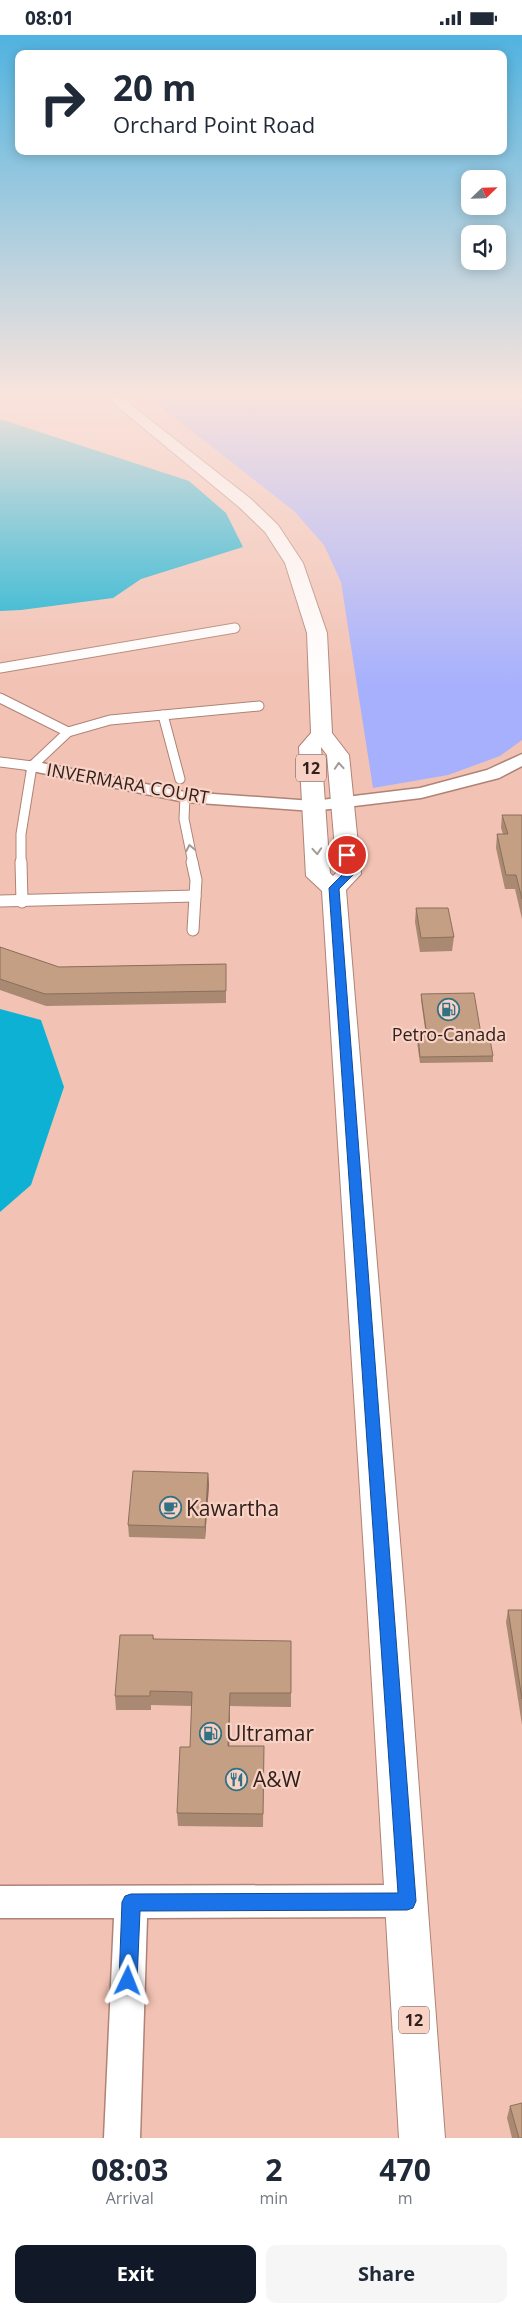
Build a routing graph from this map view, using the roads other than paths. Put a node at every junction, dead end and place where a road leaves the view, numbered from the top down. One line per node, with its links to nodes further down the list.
1 (231, 491): 8 (highway, 12)
2 (235, 628): 3 (lane)
3 (0, 668)
4 (0, 697): 7 (lane)
5 (259, 706): 6 (lane)
6 (163, 715): 7 (lane); 12 (lane)
7 (68, 732): 11 (lane)
8 (322, 735): 14 (highway, 12, one-way to 8); 15 (highway, 12)
9 (522, 759): 14 (street, INVERMARA COURT)
10 (0, 762): 11 (lane)
11 (32, 765): 13 (street, INVERMARA COURT); 19 (lane)
12 (180, 779)
13 (186, 797): 15 (street, INVERMARA COURT); 17 (lane, one-way to 13)
14 (341, 804): 15 (street, INVERMARA COURT); 16 (highway, 12)
15 (314, 806): 16 (highway, 12, one-way to 16)
16 (334, 888): 21 (highway, 12)
17 (195, 896): 19 (lane); 20 (lane)
18 (0, 901): 19 (lane)
19 (22, 901)
20 (193, 930)
21 (407, 1901): 23 (street); 25 (highway, 12)
22 (0, 1902): 23 (street)
23 (131, 1902): 24 (street)
24 (122, 2138)
25 (422, 2138)

